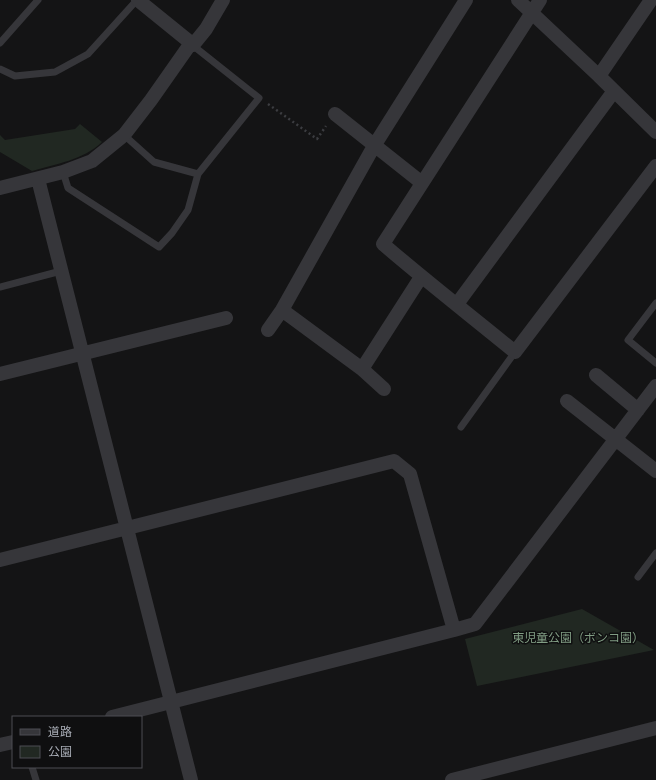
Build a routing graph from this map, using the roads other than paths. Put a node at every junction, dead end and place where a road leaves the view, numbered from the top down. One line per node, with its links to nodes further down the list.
1 (38, 0): 9 (lane)
2 (137, 0): 10 (street); 11 (lane)
3 (222, 0): 10 (street)
4 (466, 0): 17 (street)
5 (518, 0): 8 (street)
6 (540, 0): 8 (street)
7 (652, 0): 12 (street)
8 (531, 13): 12 (street); 22 (street)
9 (0, 43)
10 (192, 44): 16 (street); 20 (lane)
11 (0, 69)
12 (599, 76): 13 (street)
13 (614, 91): 15 (street); 28 (street)
14 (335, 114): 17 (street)
15 (656, 132)
16 (124, 135): 19 (street); 20 (lane)
17 (374, 146): 22 (street); 29 (street)
18 (656, 166): 32 (street)
19 (64, 172): 20 (lane); 21 (street)
20 (198, 174)
21 (38, 179): 23 (street); 24 (street)
22 (422, 183): 25 (street)
23 (0, 188)
24 (61, 271): 26 (lane); 33 (street)
25 (421, 277): 28 (street); 35 (street)
26 (0, 286)
27 (656, 303): 34 (lane)
28 (457, 304): 32 (street)
29 (282, 310): 31 (street); 35 (street)
30 (226, 318): 33 (street)
31 (268, 330)
32 (515, 352): 42 (lane)
33 (82, 354): 36 (street); 45 (street)
34 (656, 362)
35 (362, 369): 39 (street)
36 (0, 374)
37 (596, 376): 41 (street)
38 (656, 386): 41 (street)
39 (384, 389)
40 (567, 401): 43 (street)
41 (638, 410): 43 (street)
42 (461, 427)
43 (615, 439): 44 (street); 49 (street)
44 (656, 471)
45 (127, 527): 47 (street); 49 (street); 50 (street)
46 (656, 553): 48 (lane)
47 (0, 560)
48 (638, 577)
49 (454, 630): 50 (street)
50 (170, 702): 51 (street); 58 (street)
51 (116, 716)
52 (656, 728): 56 (street)
53 (12, 742): 54 (street)
54 (0, 745)
55 (32, 768): 57 (lane)
56 (484, 776): 59 (street)
57 (36, 780)
58 (191, 780)
59 (452, 780)

